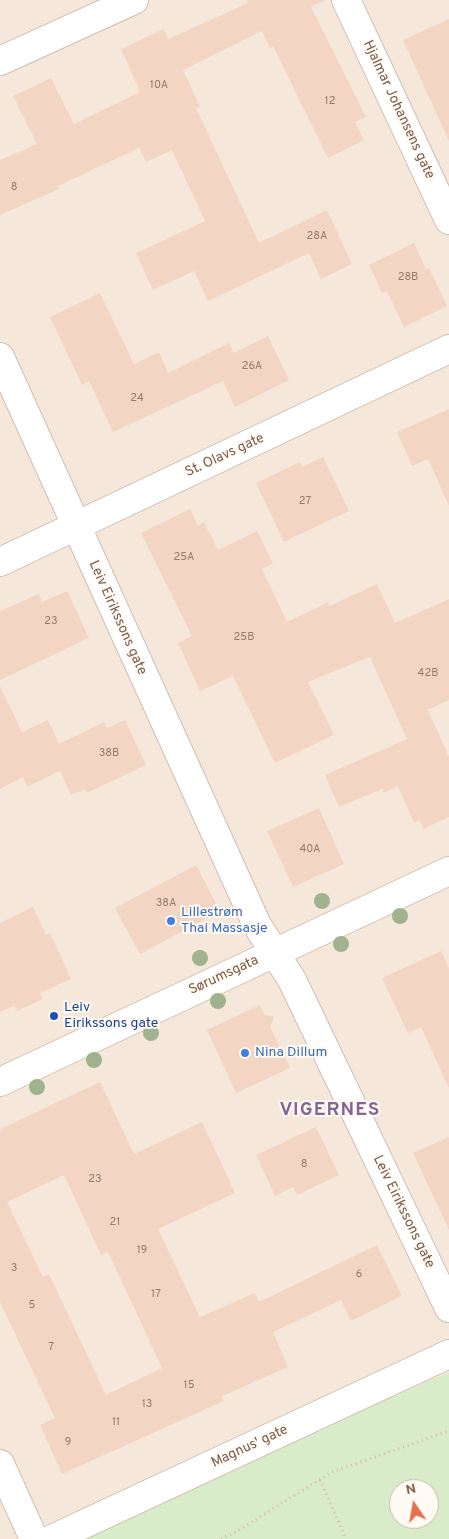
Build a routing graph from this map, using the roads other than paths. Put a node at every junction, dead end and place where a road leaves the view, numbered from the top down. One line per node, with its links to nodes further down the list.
1 (134, 0): 3 (street)
2 (346, 0): 4 (street, Hjalmar Johansens gate)
3 (0, 61)
4 (449, 220)
5 (449, 349): 7 (street, St. Olavs gate)
6 (0, 356): 7 (street, Leiv Eirikssons gate)
7 (76, 526): 8 (street, St. Olavs gate); 10 (street, Leiv Eirikssons gate)
8 (0, 562)
9 (449, 871): 10 (street, Sørumsgata)
10 (275, 953): 11 (street, Sørumsgata); 12 (street, Leiv Eirikssons gate)
11 (0, 1082)
12 (449, 1308)
13 (449, 1354): 16 (street, Magnus' gate)
14 (0, 1464): 15 (street)
15 (34, 1539)
16 (52, 1539)

